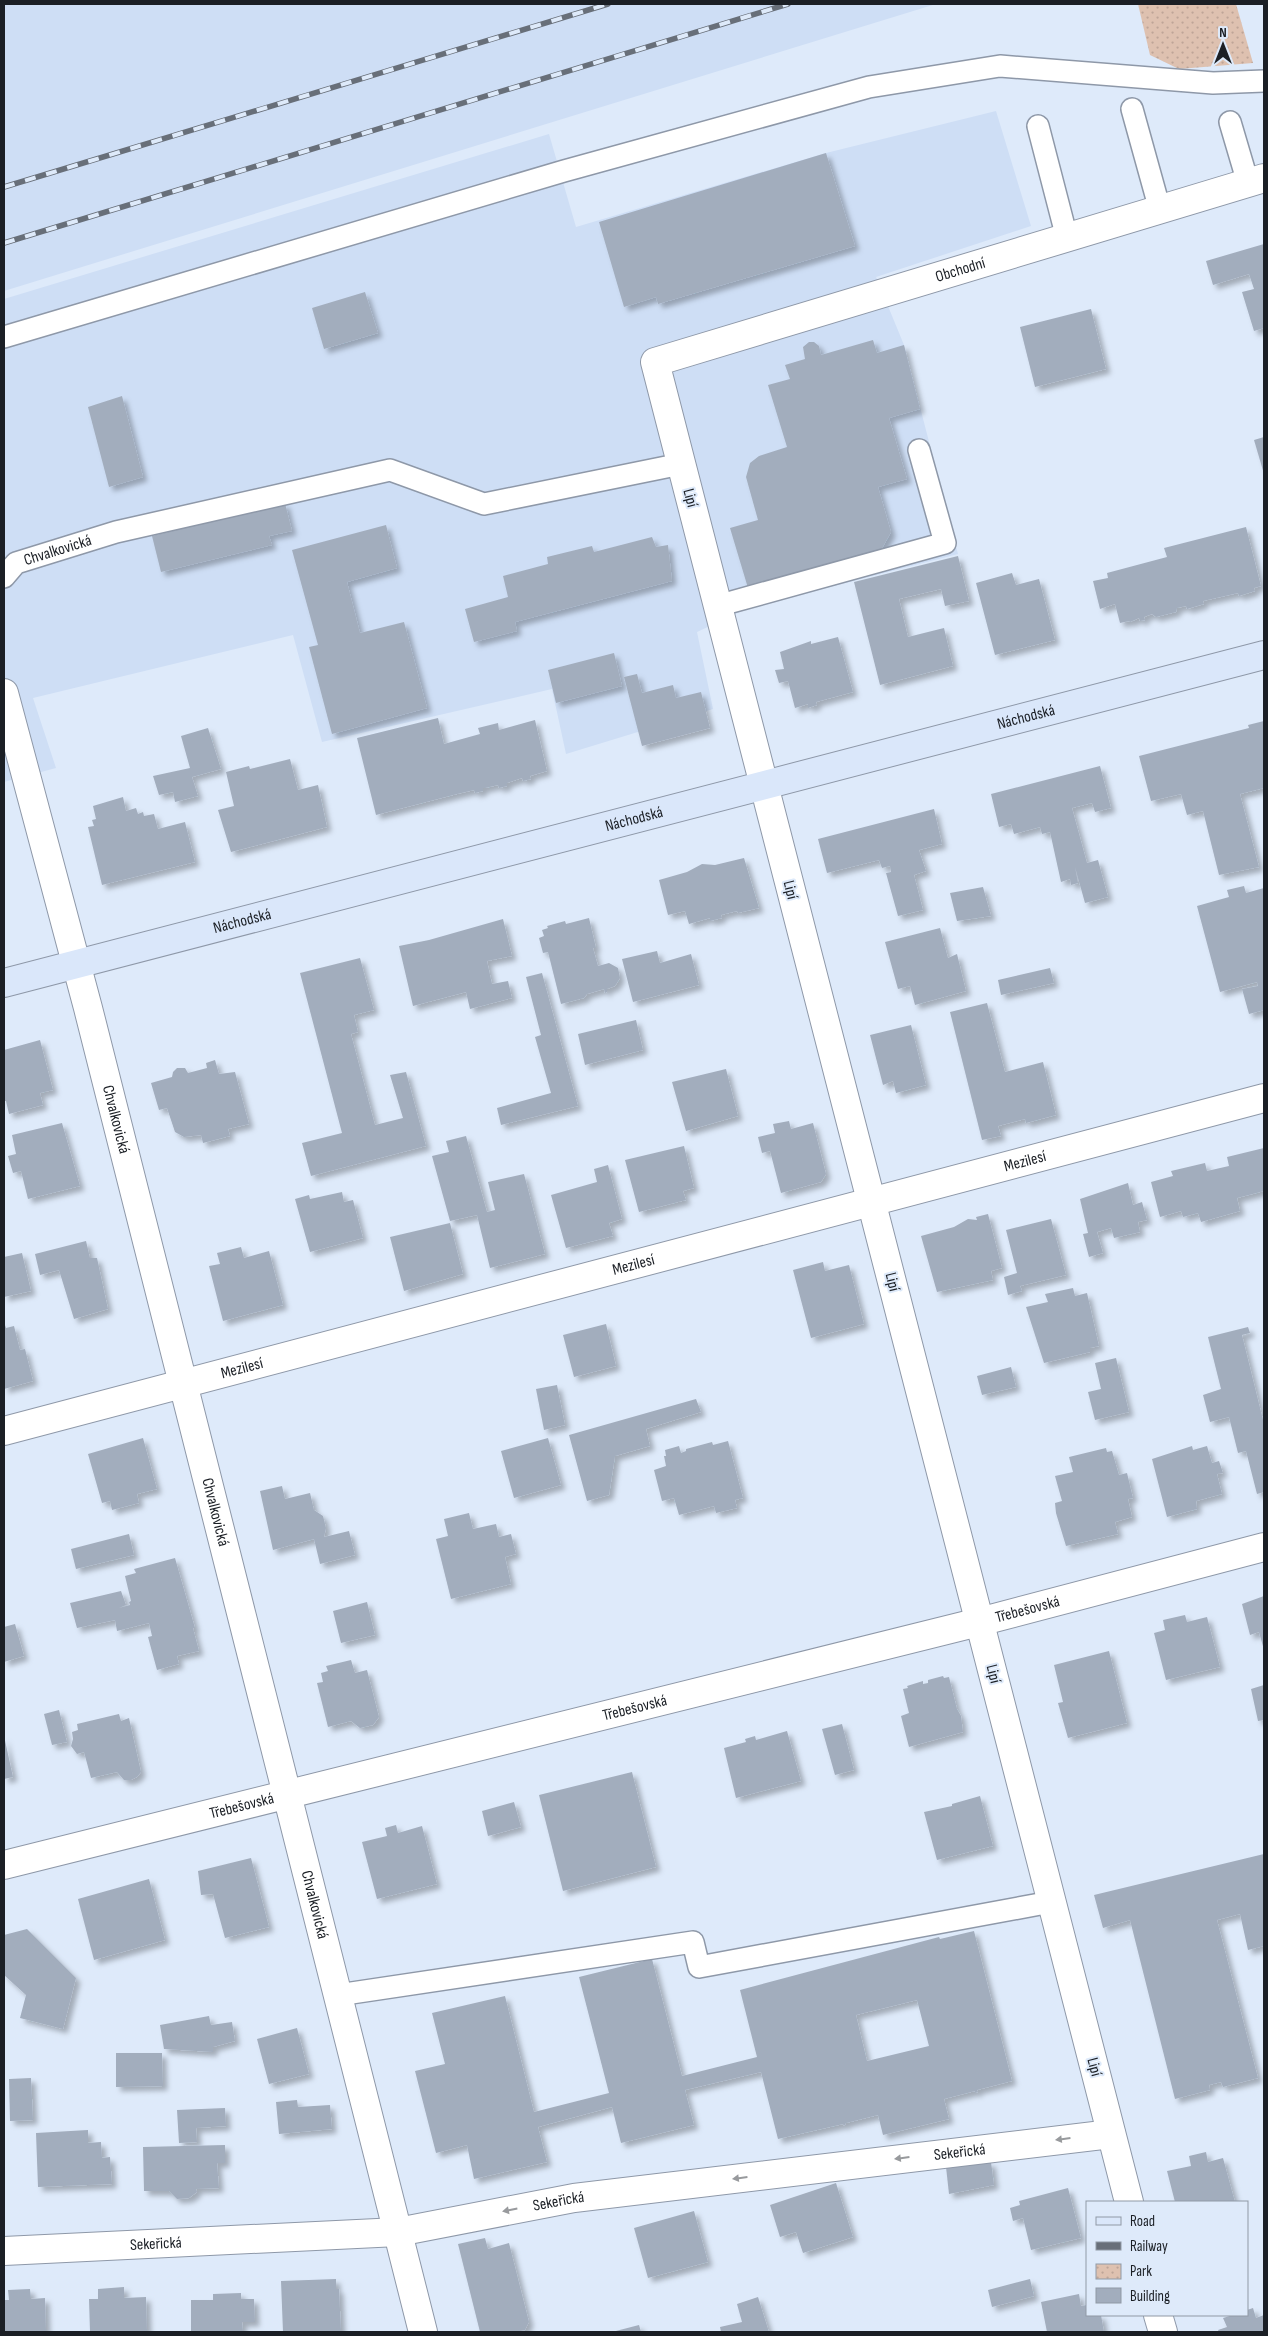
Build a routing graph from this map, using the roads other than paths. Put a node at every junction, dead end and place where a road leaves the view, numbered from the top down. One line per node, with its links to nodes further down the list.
1 (1264, 80): 8 (lane)
2 (1132, 109): 6 (lane)
3 (1230, 122): 5 (lane)
4 (1038, 126): 7 (lane)
5 (1256, 181): 6 (street, Obchodní)
6 (1160, 210): 7 (street, Obchodní)
7 (1067, 238): 9 (street, Obchodní)
8 (4, 337)
9 (655, 362): 11 (street, Lipí)
10 (919, 450): 13 (lane)
11 (681, 464): 12 (lane, Chvalkovická); 13 (street, Lipí)
12 (4, 577)
13 (717, 606): 16 (street, Lipí)
14 (1264, 655): 16 (main road, Náchodská)
15 (4, 693): 17 (street, Chvalkovická)
16 (763, 785): 17 (main road, Náchodská); 20 (street, Lipí)
17 (75, 964): 18 (main road, Náchodská); 21 (street, Chvalkovická)
18 (4, 983)
19 (1264, 1098): 20 (street, Mezilesí)
20 (871, 1202): 21 (street, Mezilesí); 24 (street, Lipí)
21 (182, 1384): 22 (street, Mezilesí); 25 (street, Chvalkovická)
22 (4, 1431)
23 (1264, 1547): 24 (street, Třebešovská)
24 (979, 1622): 25 (street, Třebešovská); 27 (street, Lipí)
25 (287, 1795): 26 (street, Třebešovská); 28 (street, Chvalkovická)
26 (4, 1866)
27 (1051, 1902): 28 (lane); 29 (street, Lipí)
28 (338, 1995): 31 (street, Chvalkovická)
29 (1111, 2134): 30 (street, Lipí); 31 (street, Sekeřická, one-way to 31)
30 (1129, 2201)
31 (398, 2232): 32 (street, Sekeřická); 34 (street, Chvalkovická)
32 (4, 2251)
33 (1158, 2316): 35 (street)
34 (423, 2332)
35 (1163, 2332)

